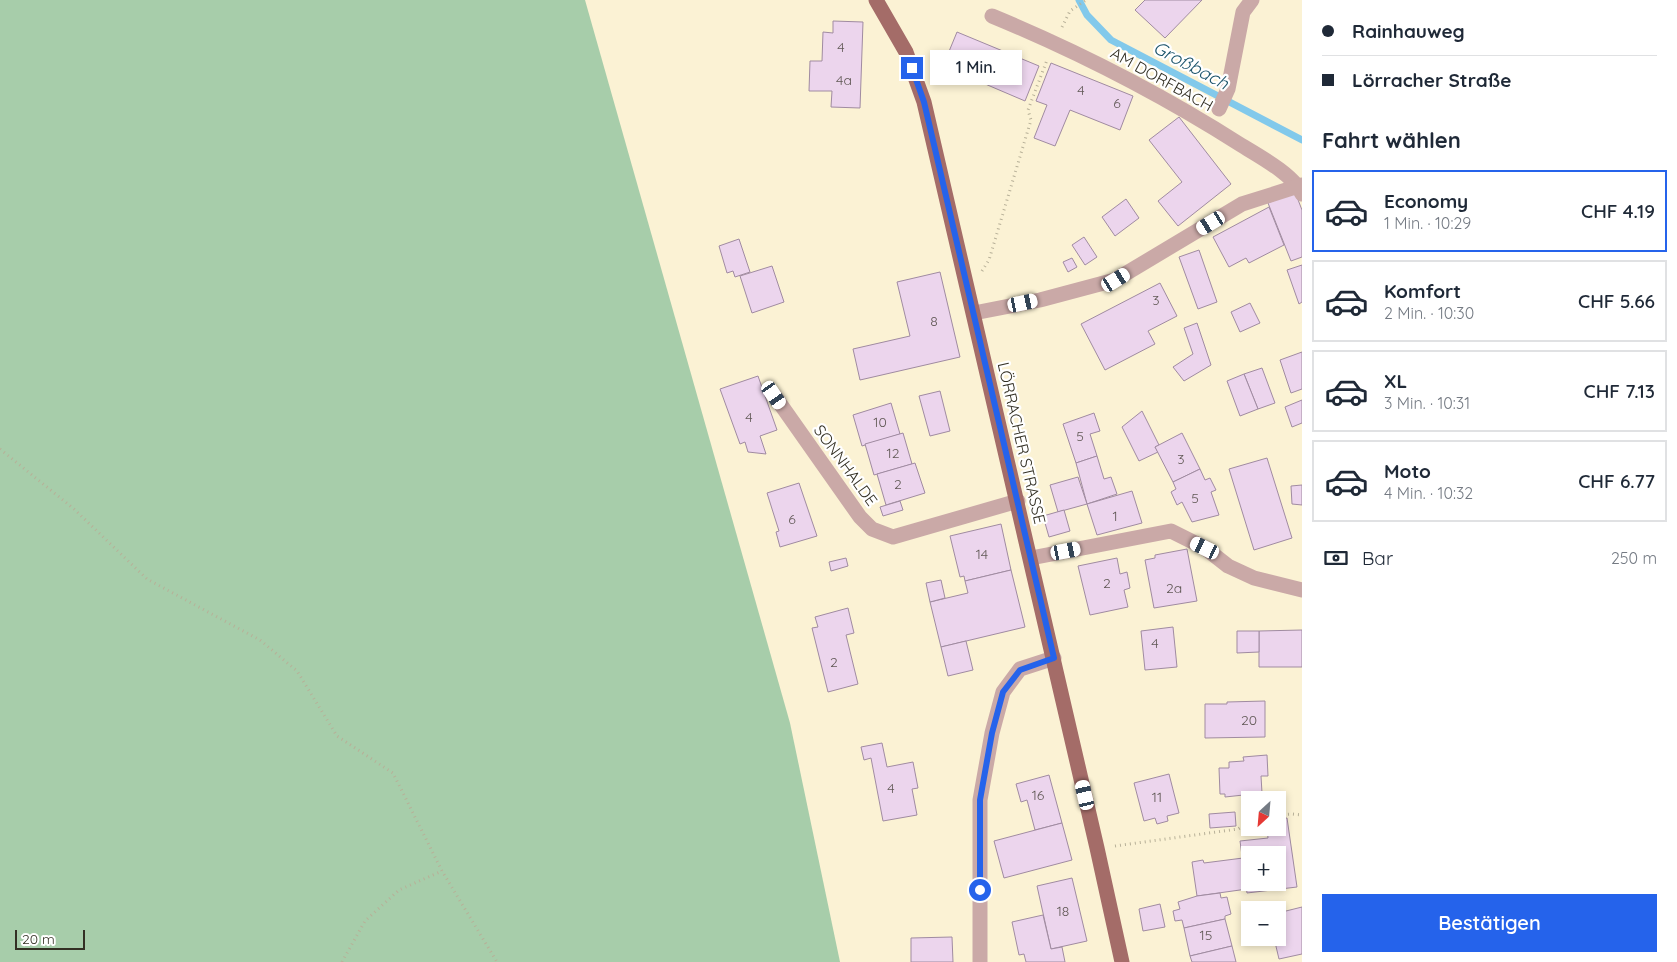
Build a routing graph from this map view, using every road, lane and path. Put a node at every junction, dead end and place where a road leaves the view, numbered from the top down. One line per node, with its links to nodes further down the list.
1 (876, 0): 9 (main road, LÖRRACHER STRASSE)
2 (1086, 0): 4 (path)
3 (1252, 0): 7 (street)
4 (1070, 11)
5 (992, 16): 6 (street, AM DORFBACH)
6 (1054, 42): 8 (street, AM DORFBACH); 9 (path)
7 (1219, 109)
8 (1301, 188): 10 (street)
9 (969, 293): 10 (main road, LÖRRACHER STRASSE)
10 (974, 313): 13 (main road, LÖRRACHER STRASSE)
11 (774, 395): 13 (street, SONNHALDE)
12 (0, 449): 21 (path)
13 (1018, 501): 14 (main road, LÖRRACHER STRASSE)
14 (1031, 558): 15 (street); 16 (main road, LÖRRACHER STRASSE)
15 (1302, 590)
16 (1054, 658): 20 (main road, LÖRRACHER STRASSE); 24 (street)
17 (1286, 814): 18 (path)
18 (1302, 815)
19 (1241, 827): 20 (path)
20 (1097, 848): 25 (main road, LÖRRACHER STRASSE)
21 (442, 871): 22 (path); 23 (path)
22 (342, 962)
23 (497, 962)
24 (980, 962)
25 (1122, 962)

